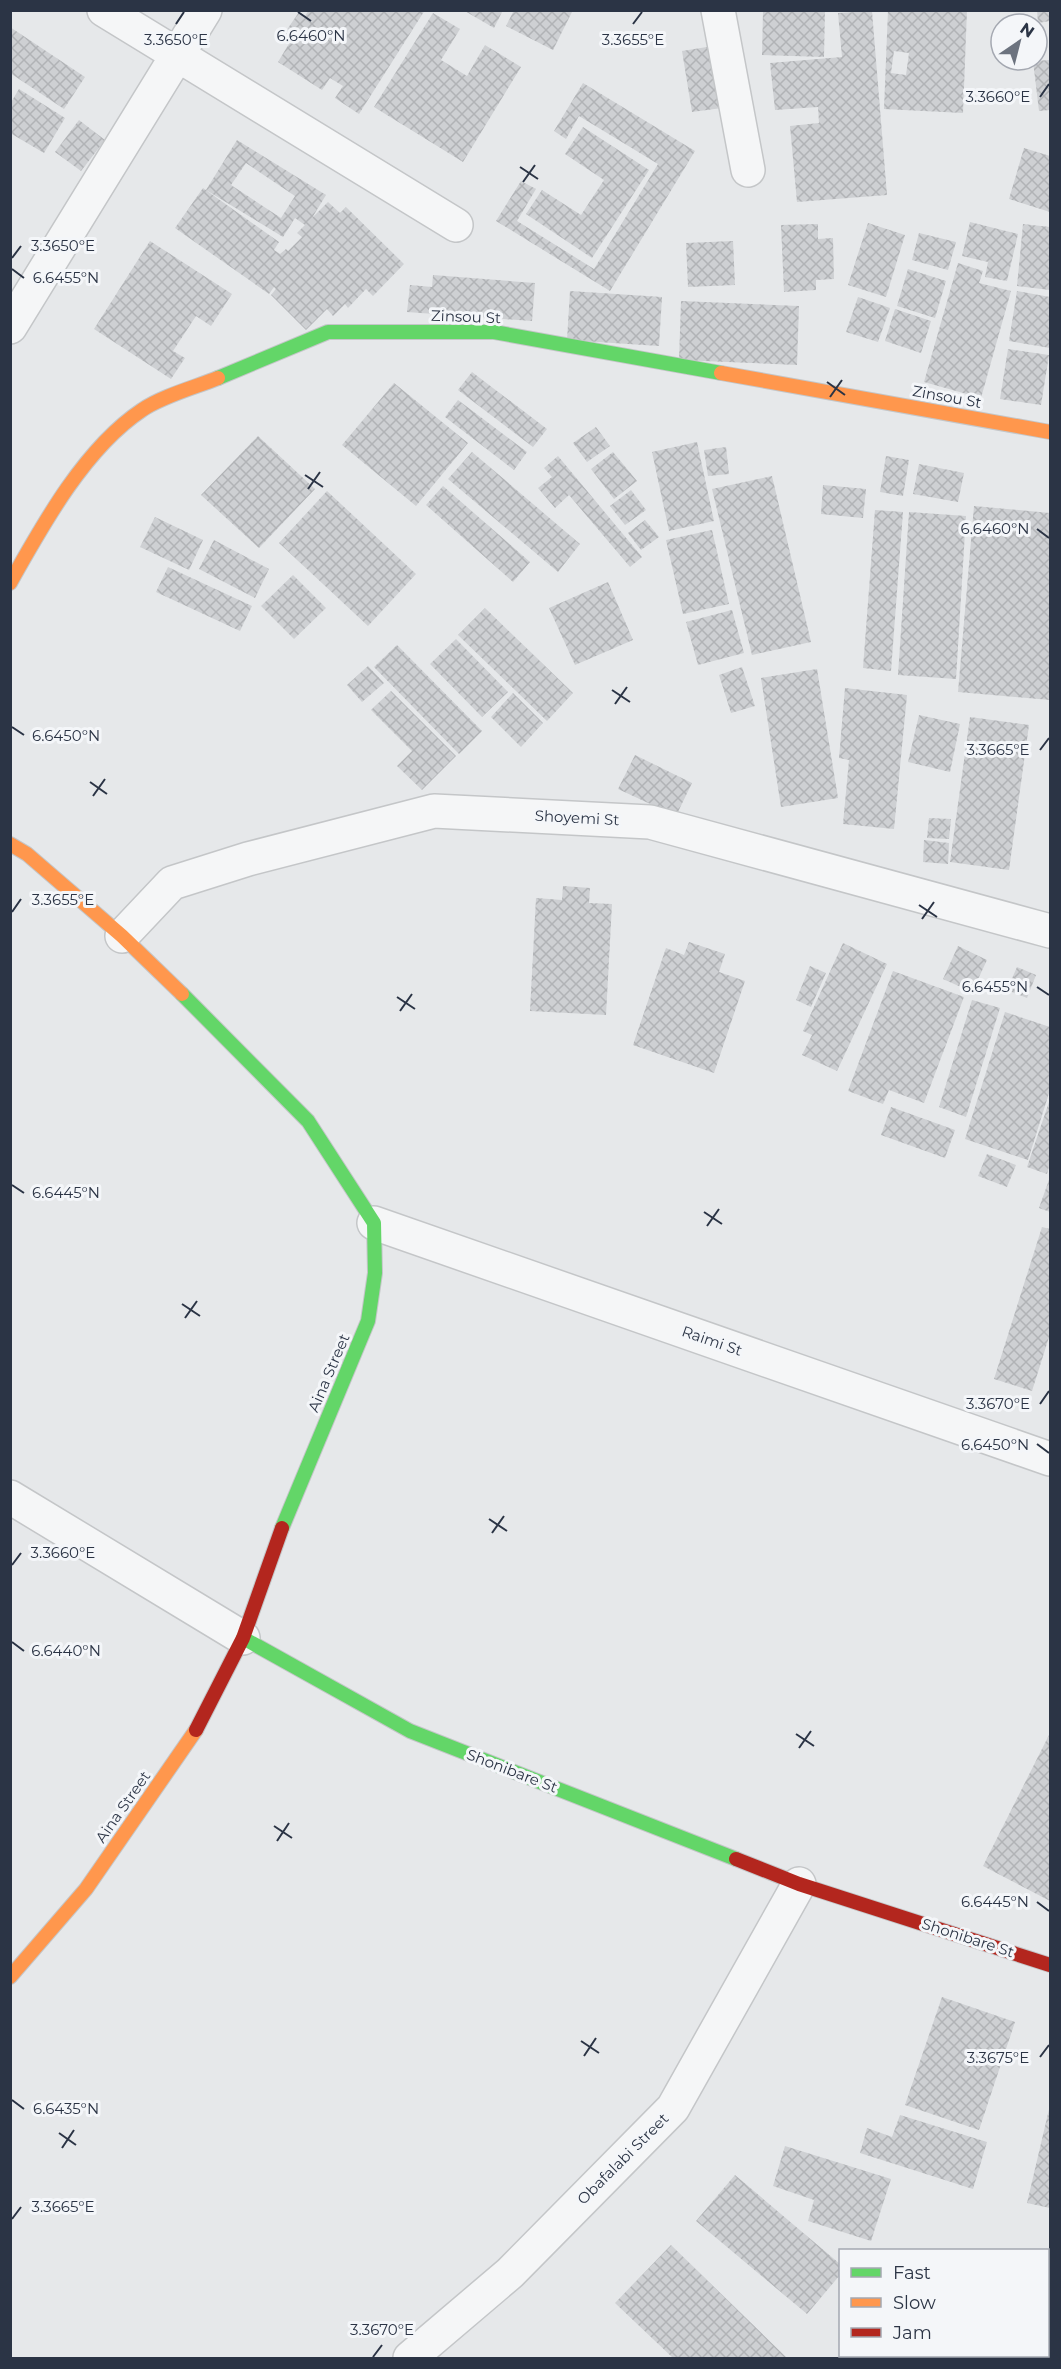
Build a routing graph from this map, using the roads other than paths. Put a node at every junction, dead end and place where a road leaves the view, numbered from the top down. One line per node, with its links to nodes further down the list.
1 (104, 10): 4 (street)
2 (205, 10): 4 (street)
3 (718, 10): 5 (street)
4 (177, 57): 6 (street); 7 (street)
5 (748, 170)
6 (456, 225)
7 (10, 327)
8 (1050, 432): 9 (street, Zinsou St)
9 (10, 583)
10 (10, 844): 12 (street)
11 (1050, 931): 12 (street, Shoyemi St)
12 (122, 936): 13 (street)
13 (374, 1223): 14 (street, Raimi St); 16 (street, Aina Street)
14 (1050, 1459)
15 (10, 1497): 16 (street, Shonibare St)
16 (243, 1638): 17 (street, Shonibare St); 19 (street, Aina Street)
17 (799, 1884): 18 (street, Shonibare St); 20 (street, Obafalabi Street)
18 (1050, 1965)
19 (10, 1977)
20 (410, 2358)

